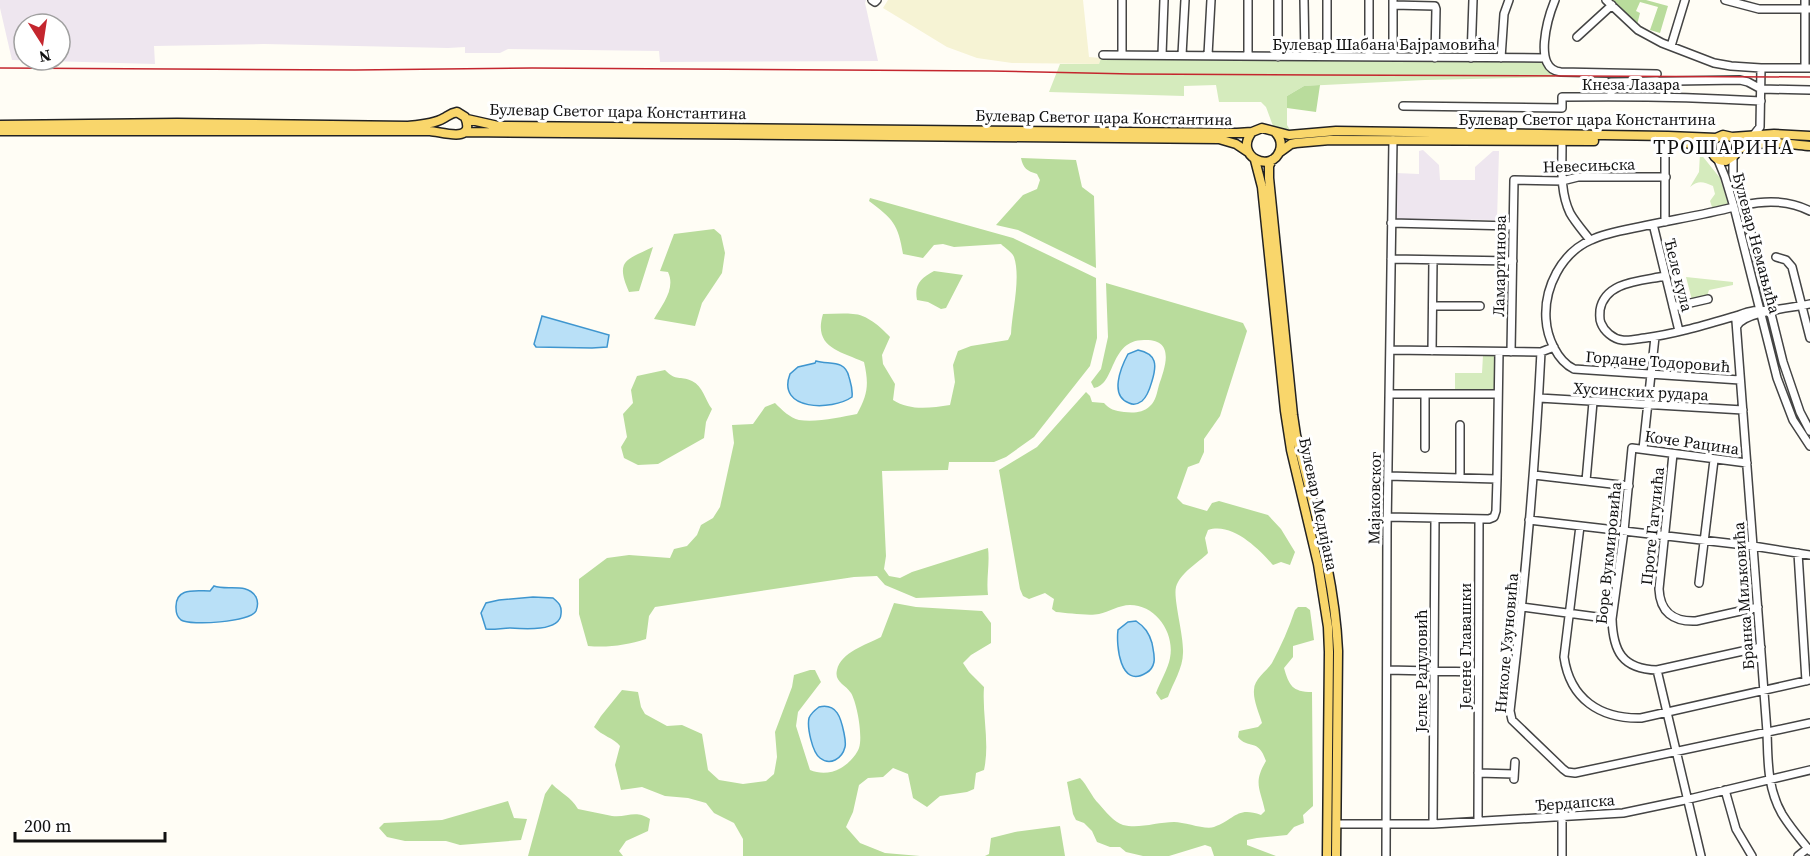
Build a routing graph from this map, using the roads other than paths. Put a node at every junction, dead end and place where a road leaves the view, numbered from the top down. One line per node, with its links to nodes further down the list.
1 (872, 0): 2 (street)
2 (877, 0)
3 (1122, 0): 23 (street)
4 (1164, 0): 25 (street)
5 (1185, 0): 26 (street)
6 (1211, 0): 27 (street)
7 (1248, 0): 28 (street)
8 (1278, 0): 31 (street)
9 (1304, 0): 29 (street)
10 (1327, 0): 30 (street)
11 (1369, 0): 32 (street)
12 (1473, 0): 35 (street)
13 (1509, 0): 36 (street)
14 (1555, 0): 37 (street)
15 (1685, 0): 22 (street)
16 (1725, 0): 20 (street)
17 (1805, 0): 20 (street)
18 (1393, 3): 33 (street); 34 (street)
19 (1609, 3): 21 (street); 22 (street)
20 (1807, 9): 39 (street)
21 (1577, 37)
22 (1671, 46): 38 (street)
23 (1122, 54): 24 (street, Булевар Шабана Бајрамовића); 25 (street, Булевар Шабана Бајрамовића)
24 (1103, 55)
25 (1162, 55): 26 (street, Булевар Шабана Бајрамовића)
26 (1182, 55): 27 (street, Булевар Шабана Бајрамовића)
27 (1208, 55): 28 (street, Булевар Шабана Бајрамовића)
28 (1248, 56): 31 (street, Булевар Шабана Бајрамовића)
29 (1305, 56): 30 (street, Булевар Шабана Бајрамовића); 31 (street, Булевар Шабана Бајрамовића)
30 (1327, 56): 32 (street, Булевар Шабана Бајрамовића)
31 (1278, 57)
32 (1369, 57): 33 (street, Булевар Шабана Бајрамовића)
33 (1393, 57): 34 (street, Булевар Шабана Бајрамовића)
34 (1435, 58): 35 (street, Булевар Шабана Бајрамовића)
35 (1471, 58): 36 (street, Булевар Шабана Бајрамовића)
36 (1501, 58): 37 (street, Булевар Шабана Бајрамовића)
37 (1545, 58): 40 (street)
38 (1761, 68): 39 (street); 41 (street)
39 (1807, 68)
40 (1657, 74)
41 (1761, 89): 42 (street); 43 (street); 44 (street)
42 (1810, 90)
43 (1611, 96): 44 (street, Кнеза Лазара); 45 (street, Кнеза Лазара)
44 (1761, 101): 56 (street)
45 (1403, 106)
46 (446, 118): 47 (main road); 48 (main road); 53 (main road)
47 (467, 119): 50 (main road); 51 (main road, Булевар Светог цара Константина)
48 (0, 125)
49 (0, 131): 53 (main road)
50 (465, 132): 53 (main road); 63 (main road, Булевар Светог цара Константина)
51 (1252, 132): 52 (main road, Булевар Светог цара Константина); 63 (main road)
52 (1275, 132): 57 (main road, Булевар Светог цара Константина); 64 (main road)
53 (448, 133)
54 (1810, 136): 56 (main road, Булевар Светог цара Константина)
55 (1732, 137): 56 (main road, Булевар Светог цара Константина); 57 (main road, Булевар Светог цара Константина); 65 (main road)
56 (1752, 137)
57 (1716, 138): 62 (main road)
58 (1393, 141): 62 (main road, Булевар Светог цара Константина); 64 (main road, Булевар Светог цара Константина); 76 (street, Мајаковског)
59 (1562, 146): 71 (street)
60 (1810, 146): 65 (main road)
61 (1665, 147): 69 (street)
62 (1711, 150): 68 (main road)
63 (1248, 152): 66 (main road)
64 (1280, 152): 67 (main road)
65 (1735, 154): 68 (main road, Булевар Немањића); 72 (street, Булевар Немањића)
66 (1255, 160): 67 (main road); 166 (main road, Булевар Медијана)
67 (1272, 160): 162 (main road, Булевар Медијана)
68 (1718, 160): 73 (street, Булевар Немањића)
69 (1665, 177): 71 (street, Невесињска); 75 (street)
70 (1514, 180): 71 (street, Невесињска); 78 (street, Ламартинова)
71 (1562, 181): 79 (street)
72 (1744, 205): 74 (street); 91 (street, Булевар Немањића)
73 (1734, 207): 75 (street); 90 (street, Булевар Немањића)
74 (1810, 211)
75 (1665, 222): 77 (street)
76 (1391, 223): 78 (street); 81 (street, Мајаковског)
77 (1653, 224): 79 (street); 84 (street, Ћеле кула)
78 (1513, 226): 83 (street, Ламартинова)
79 (1590, 240): 97 (street)
80 (1776, 257): 86 (street)
81 (1390, 259): 82 (street); 98 (street, Мајаковског)
82 (1433, 260): 83 (street); 87 (street)
83 (1513, 261): 101 (street, Ламартинова)
84 (1665, 276): 89 (street, Ћеле кула); 95 (street)
85 (1708, 299): 89 (street)
86 (1806, 305): 91 (street); 96 (street)
87 (1433, 306): 88 (street); 99 (street)
88 (1480, 306)
89 (1673, 307): 94 (street, Ћеле кула)
90 (1759, 311): 91 (street); 92 (street); 93 (street); 114 (street, Булевар Немањића)
91 (1770, 311): 113 (street, Булевар Немањића)
92 (1739, 315): 93 (street, Бранка Миљковића); 94 (street)
93 (1737, 326): 104 (street, Бранка Миљковића)
94 (1679, 331): 95 (street)
95 (1655, 337): 103 (street)
96 (1810, 338)
97 (1554, 347): 102 (street); 103 (street, Гордане Тодоровић)
98 (1390, 350): 99 (street); 105 (street, Мајаковског)
99 (1432, 351): 100 (street)
100 (1499, 352): 101 (street); 107 (street)
101 (1511, 352): 102 (street)
102 (1541, 352): 108 (street, Николе Узуновића)
103 (1651, 373): 104 (street, Гордане Тодоровић); 110 (street)
104 (1740, 380): 111 (street, Бранка Миљковића)
105 (1389, 394): 106 (street); 122 (street, Мајаковског)
106 (1425, 394): 107 (street); 115 (street)
107 (1498, 394): 124 (street)
108 (1539, 398): 109 (street, Хусинских рудара); 121 (street, Николе Узуновића)
109 (1593, 402): 110 (street, Хусинских рудара); 125 (street)
110 (1647, 404): 111 (street, Хусинских рудара); 117 (street)
111 (1743, 410): 120 (street, Бранка Миљковића)
112 (1460, 425): 123 (street)
113 (1810, 431)
114 (1810, 446)
115 (1425, 448)
116 (1632, 448): 117 (street, Коче Рацина); 126 (street, Боре Вукмировића)
117 (1643, 449): 118 (street, Коче Рацина)
118 (1673, 454): 119 (street, Коче Рацина); 133 (street, Проте Гагулића)
119 (1714, 460): 120 (street, Коче Рацина); 134 (street)
120 (1748, 463): 135 (street, Бранка Миљковића)
121 (1534, 474): 125 (street); 130 (street, Николе Узуновића)
122 (1388, 476): 123 (street); 127 (street, Мајаковског)
123 (1460, 478): 124 (street)
124 (1497, 479): 129 (street)
125 (1586, 481): 126 (street)
126 (1629, 486): 132 (street, Боре Вукмировића)
127 (1388, 517): 128 (street); 144 (street, Мајаковског)
128 (1435, 518): 129 (street); 146 (street, Јелке Радуловић)
129 (1479, 519): 147 (street, Јелене Главашки)
130 (1529, 520): 131 (street); 139 (street, Николе Узуновића)
131 (1580, 526): 132 (street); 141 (street)
132 (1624, 531): 133 (street); 142 (street, Боре Вукмировића)
133 (1664, 536): 134 (street); 140 (street, Проте Гагулића)
134 (1704, 541): 135 (street); 138 (street)
135 (1754, 546): 136 (street); 140 (street, Бранка Миљковића)
136 (1798, 553): 137 (street); 148 (street)
137 (1810, 555)
138 (1698, 583)
139 (1522, 607): 141 (street); 153 (street, Николе Узуновића)
140 (1758, 607): 143 (street, Бранка Миљковића)
141 (1569, 613): 142 (street); 150 (street)
142 (1612, 619): 145 (street, Боре Вукмировића)
143 (1761, 647): 145 (street, Боре Вукмировића); 149 (street, Бранка Миљковића)
144 (1387, 670): 146 (street); 164 (street, Мајаковског)
145 (1657, 670): 150 (street)
146 (1434, 671): 147 (street); 163 (street, Јелке Радуловић)
147 (1478, 672): 156 (street, Јелене Главашки)
148 (1808, 680): 149 (street)
149 (1763, 690): 150 (street); 152 (street, Бранка Миљковића)
150 (1666, 712): 153 (street)
151 (1810, 723): 152 (street, Николе Узуновића)
152 (1767, 732): 153 (street, Николе Узуновића); 157 (street, Бранка Миљковића)
153 (1677, 751): 159 (street)
154 (1515, 762): 156 (street)
155 (1810, 770): 157 (street, Ђердапска)
156 (1478, 773): 161 (street, Јелене Главашки)
157 (1769, 779): 158 (street, Ђердапска); 165 (street, Бранка Миљковића)
158 (1725, 790): 159 (street, Ђердапска); 171 (street)
159 (1688, 799): 160 (street, Ђердапска); 170 (street)
160 (1562, 817): 161 (street, Ђердапска); 169 (street)
161 (1478, 821): 163 (street, Ђердапска)
162 (1337, 824): 164 (street, Ђердапска); 167 (main road, Булевар Медијана)
163 (1433, 824): 164 (street, Ђердапска)
164 (1386, 825): 168 (street, Мајаковског)
165 (1809, 850): 172 (street)
166 (1327, 856)
167 (1336, 856)
168 (1386, 856)
169 (1562, 856)
170 (1701, 856)
171 (1752, 856)
172 (1798, 856)

